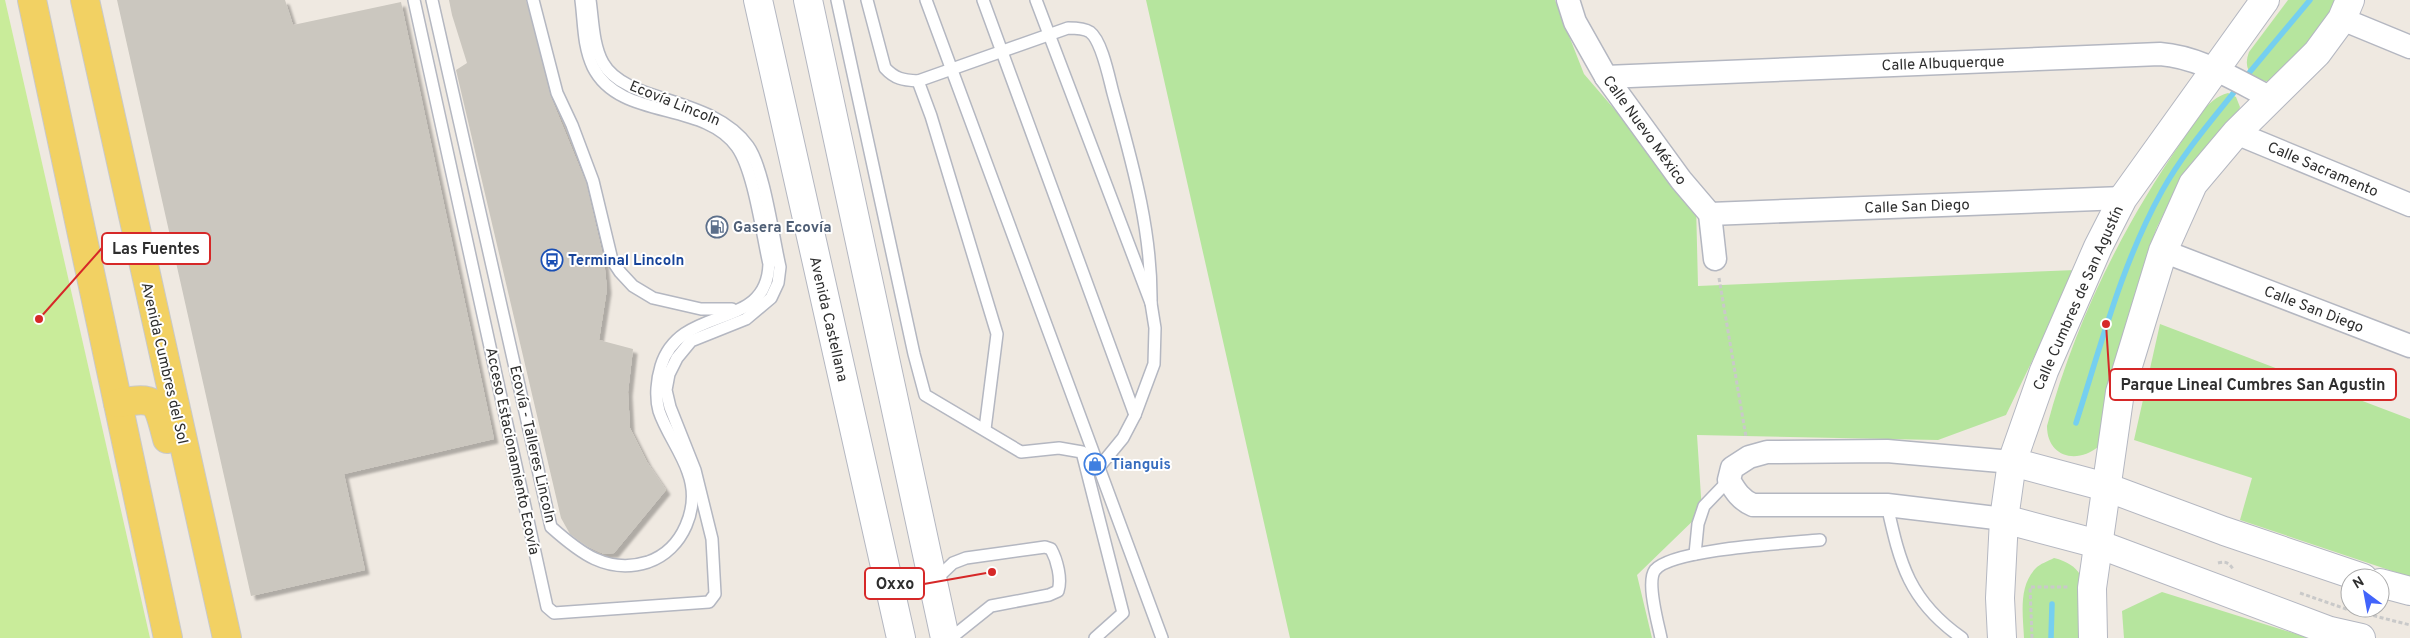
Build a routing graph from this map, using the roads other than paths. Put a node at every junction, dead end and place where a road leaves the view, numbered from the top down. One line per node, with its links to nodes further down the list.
1 (32, 0): 36 (main road)
2 (85, 0): 46 (main road, Avenida Cumbres del Sol)
3 (414, 0): 41 (lane, Acceso Estacionamiento Ecovía)
4 (432, 0): 34 (lane, Ecovía - Talleres Lincoln)
5 (533, 0): 34 (lane)
6 (581, 0): 34 (lane, Ecovía - Talleres Lincoln)
7 (590, 0): 33 (lane, Ecovía Lincoln)
8 (758, 0): 57 (street, Avenida Castellana)
9 (808, 0): 51 (street)
10 (837, 0): 38 (lane)
11 (867, 0): 24 (lane)
12 (926, 0): 22 (lane)
13 (983, 0): 20 (lane)
14 (1036, 0): 18 (lane)
15 (1568, 0): 23 (street, Calle Nuevo México)
16 (2265, 0): 21 (street, Calle Cumbres de San Agustín)
17 (2346, 9): 19 (street); 25 (street)
18 (1048, 34): 20 (lane); 32 (lane); 32 (lane)
19 (2410, 47)
20 (1002, 50): 22 (lane); 37 (lane)
21 (2214, 69): 23 (street, Calle Albuquerque); 25 (street, Calle Albuquerque); 27 (street, Calle Cumbres de San Agustín)
22 (952, 70): 24 (lane); 40 (lane)
23 (1606, 77): 29 (street, Calle Nuevo México)
24 (918, 81): 38 (lane)
25 (2271, 98): 26 (street)
26 (2236, 133): 28 (street, Calle Sacramento); 30 (street)
27 (2123, 198): 29 (street, Calle San Diego); 39 (street, Calle Cumbres de San Agustín)
28 (2410, 206)
29 (1710, 214): 31 (street)
30 (2163, 251): 35 (street, Calle San Diego); 43 (street)
31 (1715, 259)
32 (1151, 303): 37 (lane)
33 (762, 307): 34 (lane); 41 (lane, Ecovía Lincoln)
34 (742, 310)
35 (2410, 346)
36 (118, 403): 46 (main road); 55 (main road)
37 (1135, 415): 40 (lane)
38 (985, 429): 60 (lane)
39 (2012, 462): 42 (street); 43 (street); 45 (street, Calle Cumbres de San Agustín)
40 (1100, 466): 61 (lane)
41 (695, 470)
42 (1729, 480): 44 (street); 49 (lane)
43 (2106, 487): 48 (street); 50 (street)
44 (1886, 504): 45 (street); 63 (lane)
45 (2004, 518): 48 (street); 64 (street, Calle Cumbres de San Agustín)
46 (203, 533): 56 (main road, Avenida Cumbres del Sol)
47 (1820, 540): 49 (lane)
48 (2098, 544): 54 (street); 65 (street)
49 (1695, 554): 62 (lane)
50 (2340, 570)
51 (933, 582): 58 (street); 59 (lane)
52 (2390, 586): 53 (street)
53 (2410, 591)
54 (2363, 626)
55 (168, 638)
56 (227, 638)
57 (901, 638)
58 (946, 638)
59 (950, 638)
60 (1095, 638)
61 (1162, 638)
62 (1661, 638)
63 (1962, 638)
64 (2002, 638)
65 (2093, 638)

